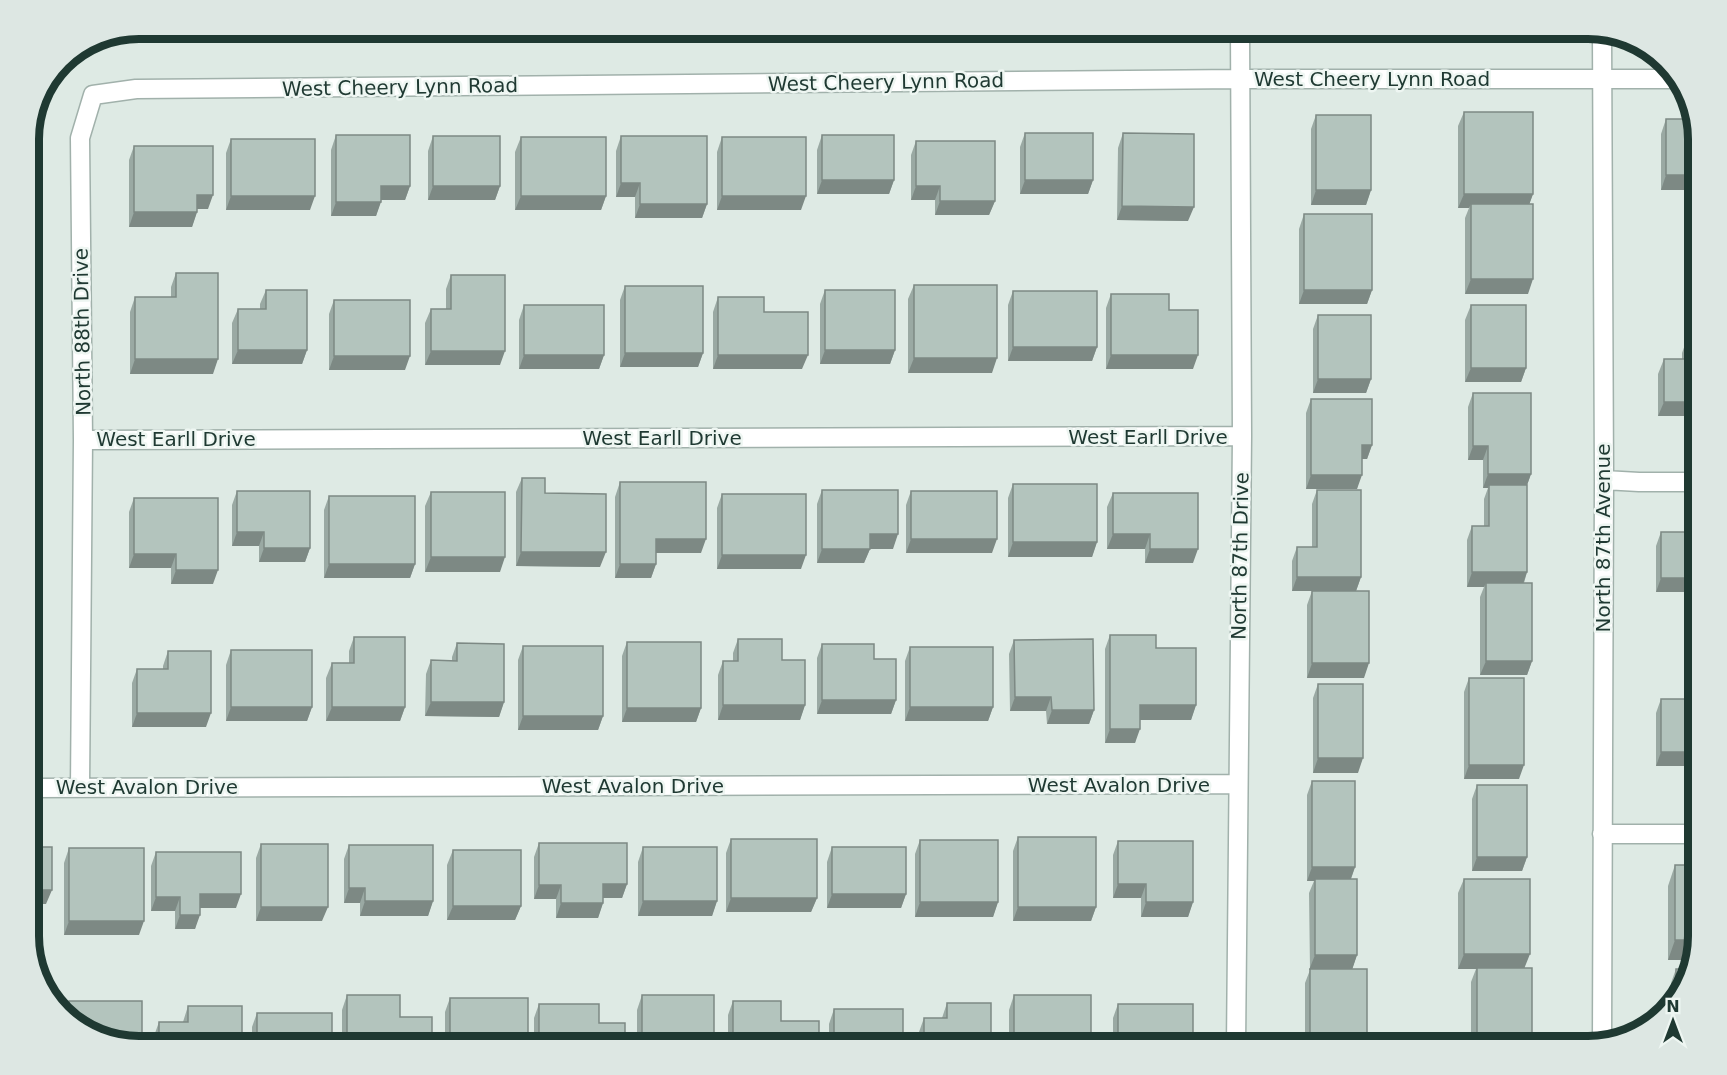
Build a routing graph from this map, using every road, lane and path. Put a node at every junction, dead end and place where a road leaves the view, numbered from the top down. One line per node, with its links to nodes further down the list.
1 (1240, 39): 4 (street, North 87th Drive)
2 (1602, 40): 3 (street, North 87th Avenue)
3 (1602, 78): 4 (street, West Cheery Lynn Road); 5 (street, West Cheery Lynn Road); 9 (street, North 87th Avenue)
4 (1240, 79): 6 (street, West Cheery Lynn Road); 7 (street, North 87th Drive)
5 (1668, 79)
6 (93, 94): 8 (street, North 88th Drive)
7 (1242, 436): 8 (street, West Earll Drive); 11 (street, North 87th Drive)
8 (83, 440): 13 (street, North 88th Drive)
9 (1604, 480): 10 (street); 14 (street, North 87th Avenue)
10 (1688, 482)
11 (1238, 784): 13 (street, West Avalon Drive); 17 (street, North 87th Drive)
12 (39, 788): 13 (street, West Avalon Drive)
13 (80, 788)
14 (1602, 834): 15 (street); 16 (street, North 87th Avenue)
15 (1688, 834)
16 (1602, 1035)
17 (1236, 1036)

